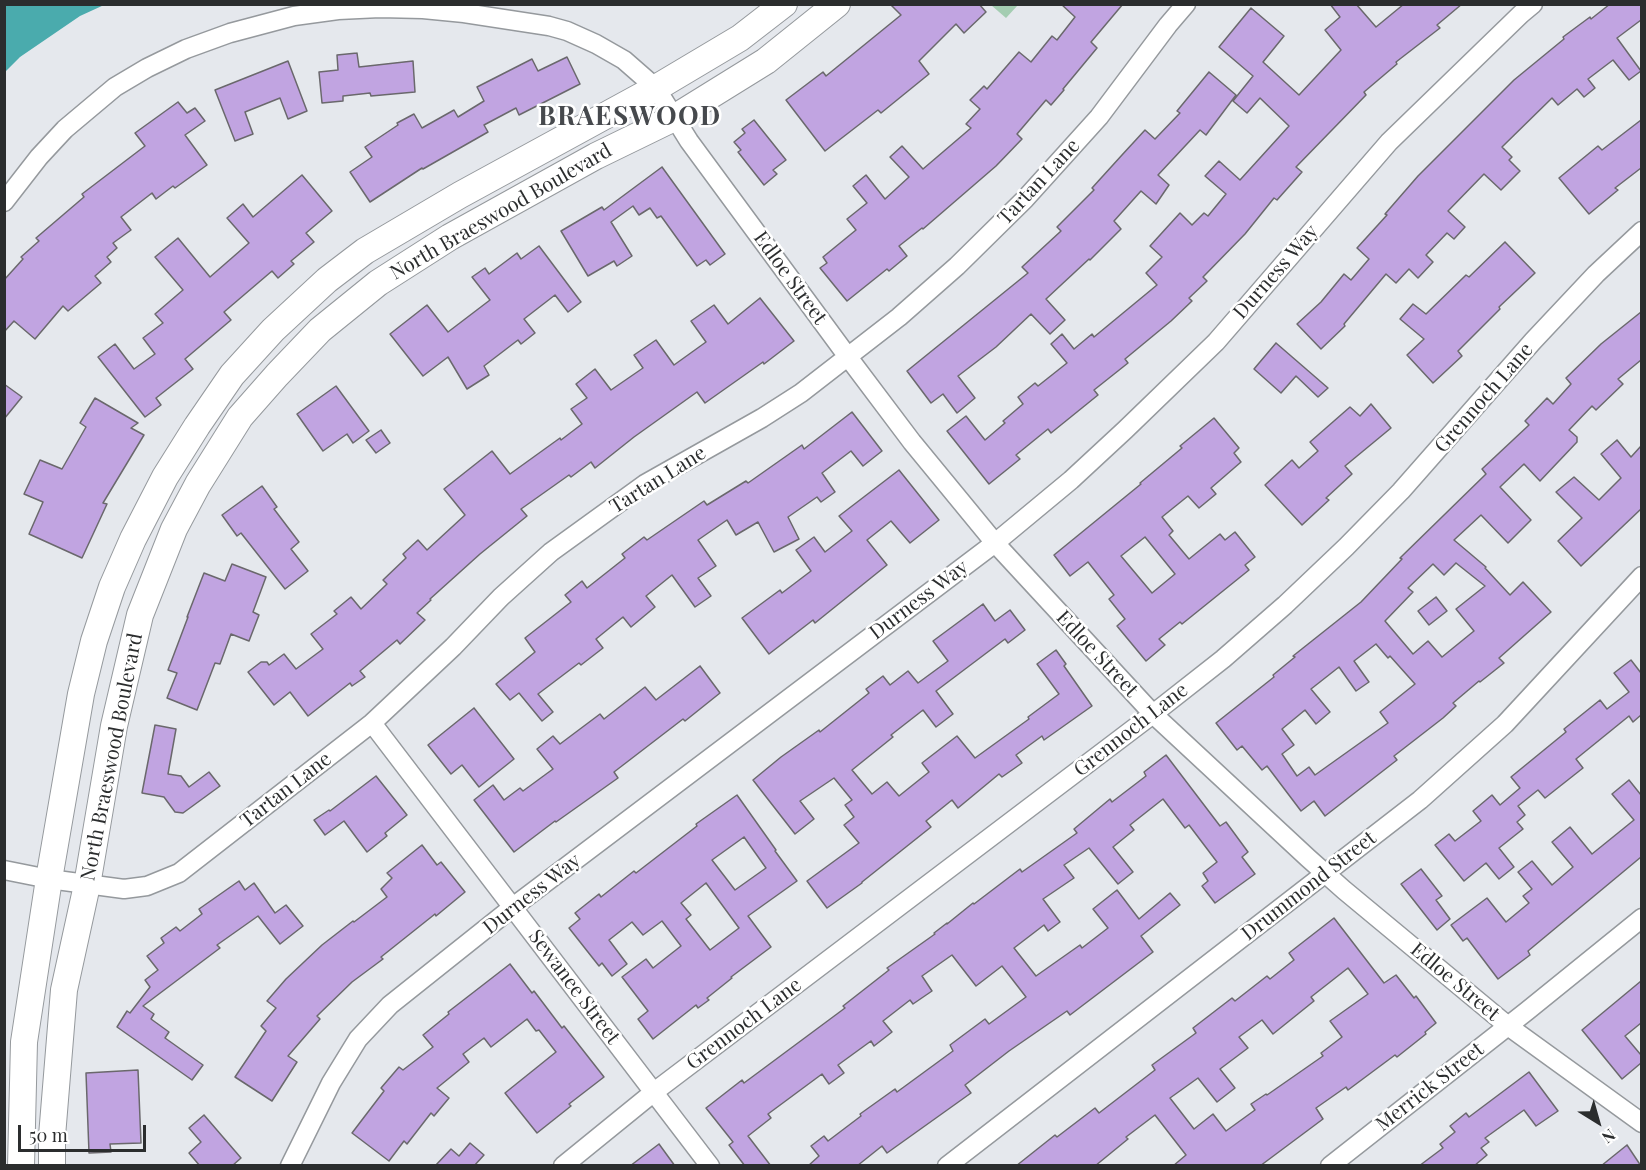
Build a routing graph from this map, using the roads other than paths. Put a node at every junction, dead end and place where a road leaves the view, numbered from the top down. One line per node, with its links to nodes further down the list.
1 (784, 4): 5 (main road, North Braeswood Boulevard)
2 (837, 4): 6 (main road, North Braeswood Boulevard)
3 (1186, 4): 9 (street, Tartan Lane)
4 (1533, 4): 12 (street, Durness Way)
5 (656, 88): 6 (street, Edloe Street); 7 (street, Edloe Street); 10 (main road, North Braeswood Boulevard)
6 (674, 118): 9 (street, Edloe Street); 11 (main road, North Braeswood Boulevard)
7 (4, 202)
8 (1641, 231): 14 (street, Grennoch Lane)
9 (848, 357): 12 (street, Edloe Street); 15 (street, Tartan Lane)
10 (218, 395): 11 (main road); 18 (main road, North Braeswood Boulevard)
11 (244, 412): 19 (main road, North Braeswood Boulevard)
12 (995, 543): 14 (street, Edloe Street); 20 (street, Durness Way)
13 (1641, 576): 17 (street, Drummond Street)
14 (1153, 714): 17 (street, Edloe Street); 23 (street, Grennoch Lane)
15 (372, 723): 19 (street, Tartan Lane); 20 (street, Sewanee Street)
16 (4, 870): 18 (street, Tartan Lane)
17 (1325, 874): 22 (street, Edloe Street); 30 (street, Drummond Street)
18 (49, 879): 19 (street, Tartan Lane); 25 (main road, North Braeswood Boulevard)
19 (87, 885): 26 (main road, North Braeswood Boulevard)
20 (513, 908): 23 (street, Sewanee Street); 27 (street, Durness Way)
21 (1641, 918): 22 (street, Merrick Street)
22 (1508, 1026): 24 (street, Edloe Street); 31 (street, Merrick Street)
23 (654, 1092): 28 (street, Grennoch Lane); 29 (street, Sewanee Street)
24 (1641, 1123)
25 (21, 1166)
26 (52, 1166)
27 (290, 1166)
28 (563, 1166)
29 (710, 1166)
30 (947, 1166)
31 (1330, 1166)

